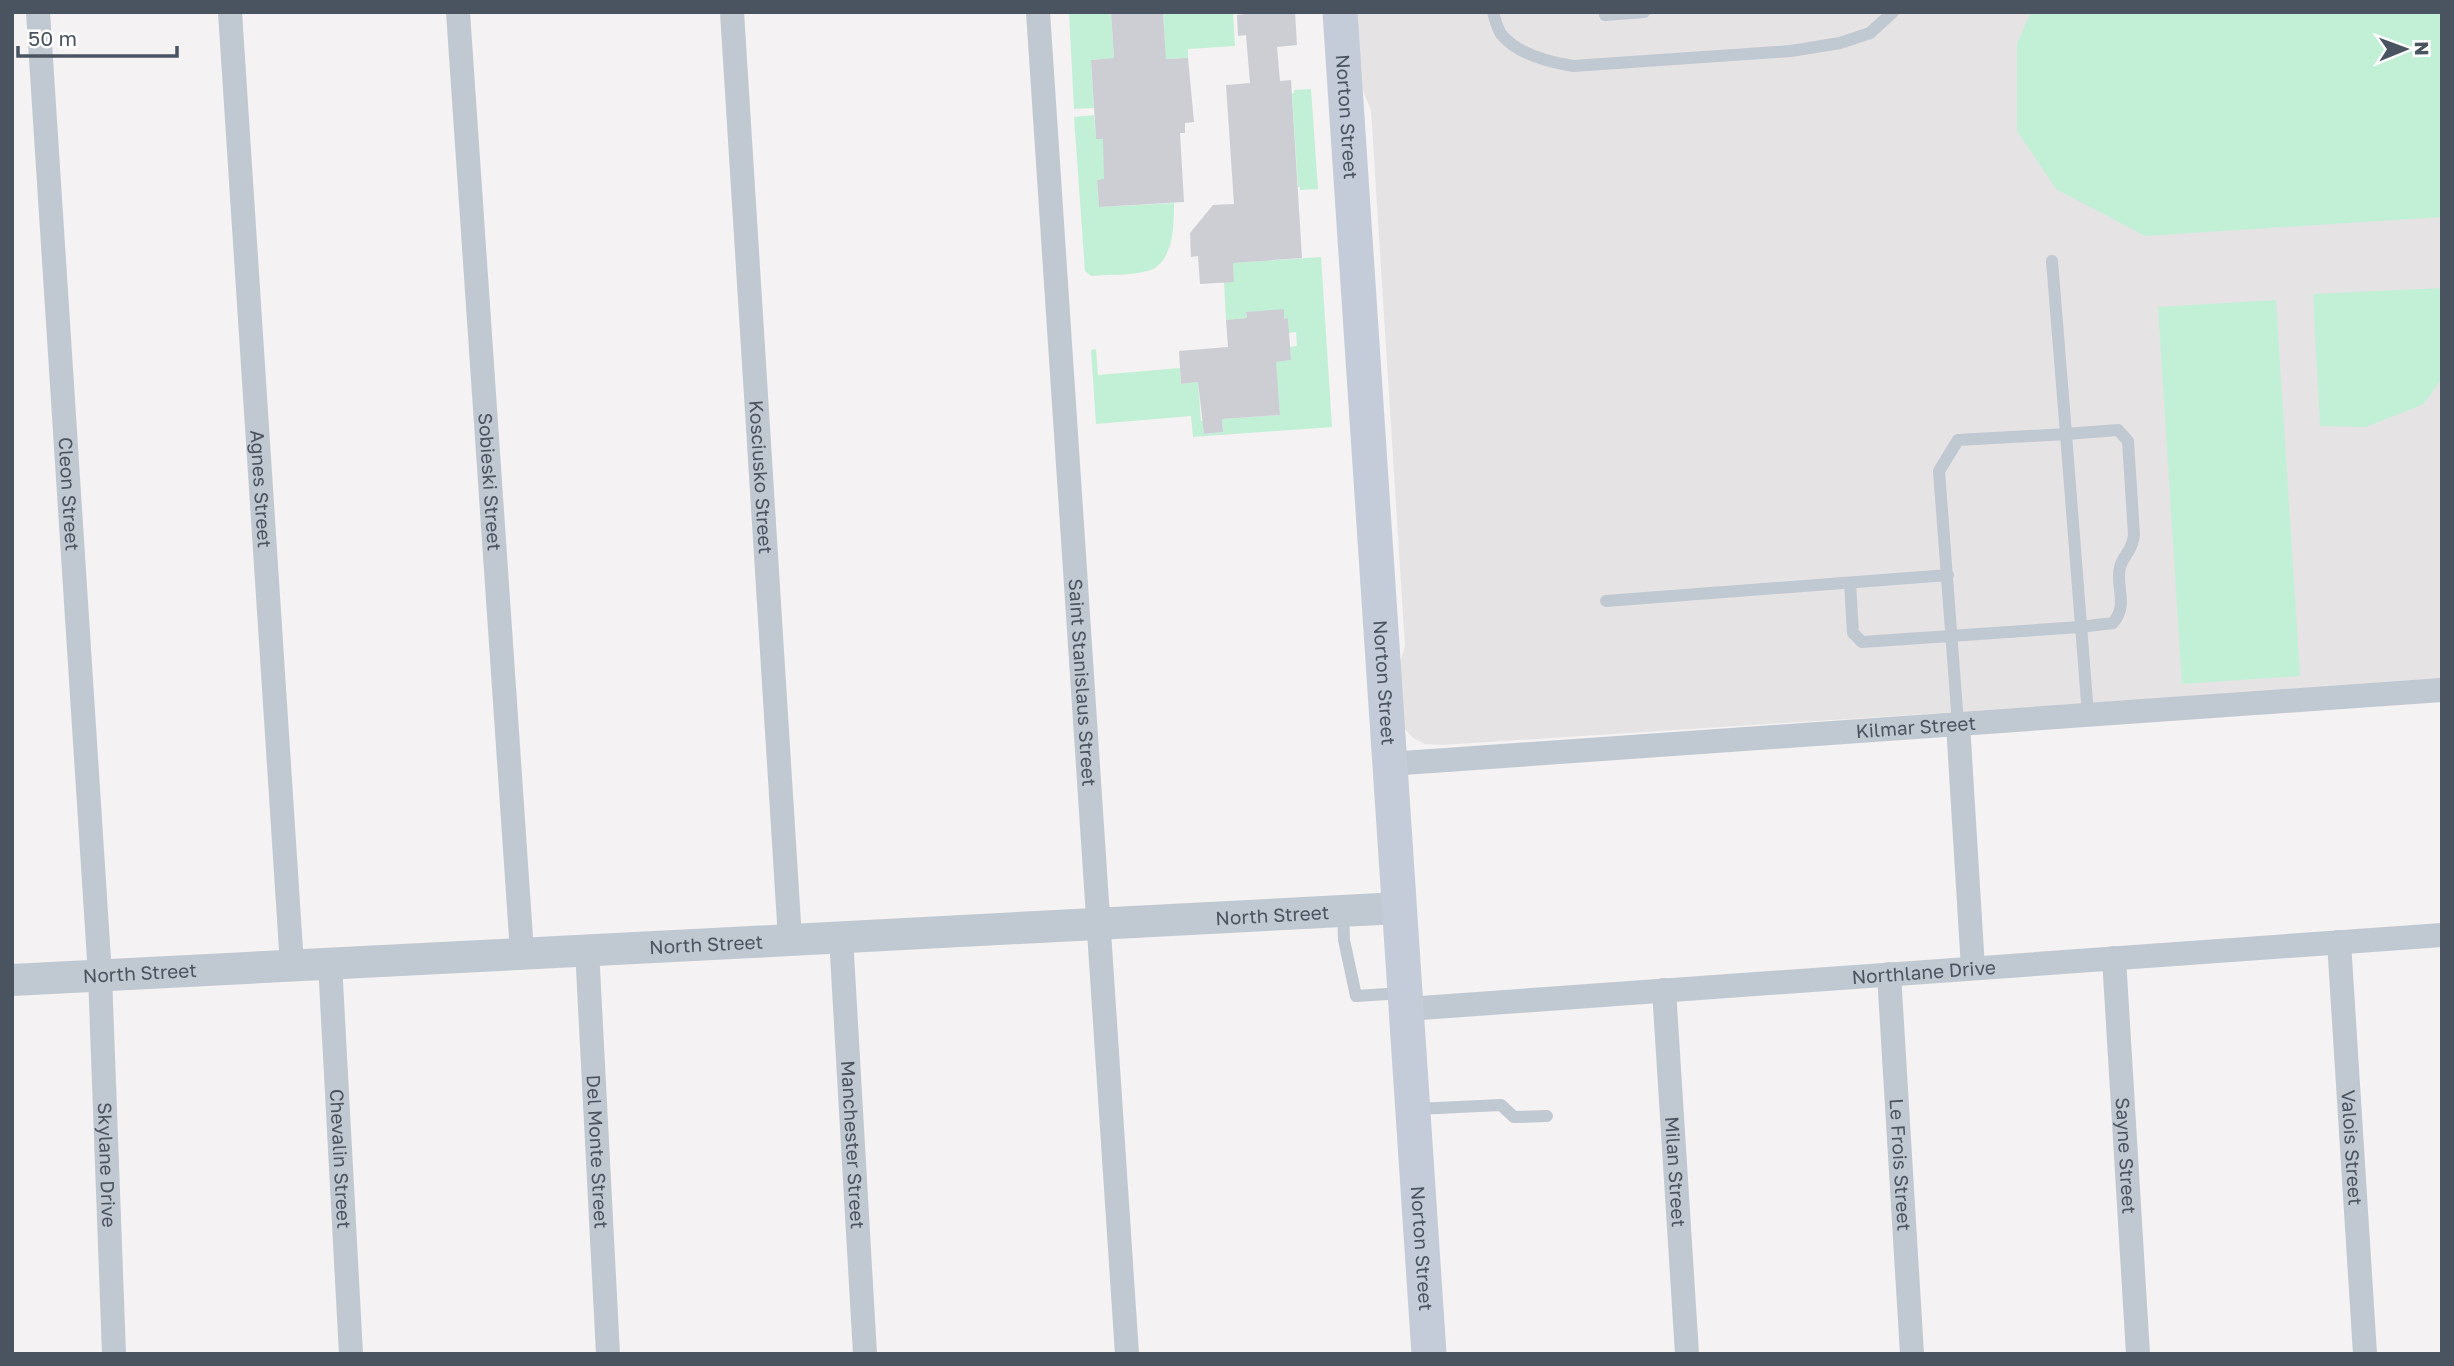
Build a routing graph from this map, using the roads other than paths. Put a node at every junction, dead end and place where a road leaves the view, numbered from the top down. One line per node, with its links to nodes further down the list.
1 (38, 12): 36 (street, Cleon Street)
2 (230, 12): 33 (street, Agnes Street)
3 (457, 12): 30 (street, Sobieski Street)
4 (732, 12): 27 (street, Kosciusko Street)
5 (1038, 12): 24 (street, Saint Stanislaus Street)
6 (1340, 12): 21 (main road, Norton Street)
7 (1493, 12): 10 (lane)
8 (1605, 12): 9 (lane)
9 (1644, 12)
10 (1893, 12)
11 (2052, 261): 12 (lane)
12 (2066, 434): 13 (lane); 16 (lane); 16 (lane)
13 (1948, 575): 14 (lane); 17 (lane)
14 (1850, 583): 15 (lane); 17 (lane)
15 (1606, 601)
16 (2080, 627): 17 (lane); 19 (lane)
17 (1951, 636): 20 (lane)
18 (2442, 690): 19 (street, Kilmar Street)
19 (2088, 715): 20 (street, Kilmar Street)
20 (1958, 724): 21 (street, Kilmar Street); 34 (street)
21 (1390, 764): 22 (main road, Norton Street)
22 (1399, 908): 23 (street, North Street); 39 (main road, Norton Street)
23 (1343, 911): 24 (street, North Street); 39 (lane)
24 (1100, 926): 26 (street, North Street); 46 (street, Saint Stanislaus Street)
25 (2442, 935): 28 (street, Northlane Drive)
26 (841, 937): 27 (street, North Street); 45 (street, Manchester Street)
27 (790, 939): 29 (street, North Street)
28 (2339, 942): 31 (street, Northlane Drive); 51 (street, Valois Street)
29 (587, 949): 30 (street, North Street); 44 (street, Del Monte Street)
30 (522, 952): 32 (street, North Street)
31 (2114, 958): 34 (street, Northlane Drive); 50 (street, Sayne Street)
32 (330, 963): 33 (street, North Street); 43 (street, Chevalin Street)
33 (292, 965): 36 (street, North Street)
34 (1973, 968): 35 (street, Northlane Drive)
35 (1889, 974): 38 (street, Northlane Drive); 49 (street, Le Frois Street)
36 (100, 975): 37 (street, North Street); 42 (street, Skylane Drive)
37 (12, 980)
38 (1664, 990): 39 (street, Northlane Drive); 48 (street, Milan Street)
39 (1406, 1001): 40 (main road, Norton Street)
40 (1413, 1109): 41 (lane); 47 (main road, Norton Street)
41 (1547, 1116)
42 (114, 1354)
43 (351, 1354)
44 (608, 1354)
45 (865, 1354)
46 (1127, 1354)
47 (1429, 1354)
48 (1687, 1354)
49 (1912, 1354)
50 (2138, 1354)
51 (2365, 1354)

